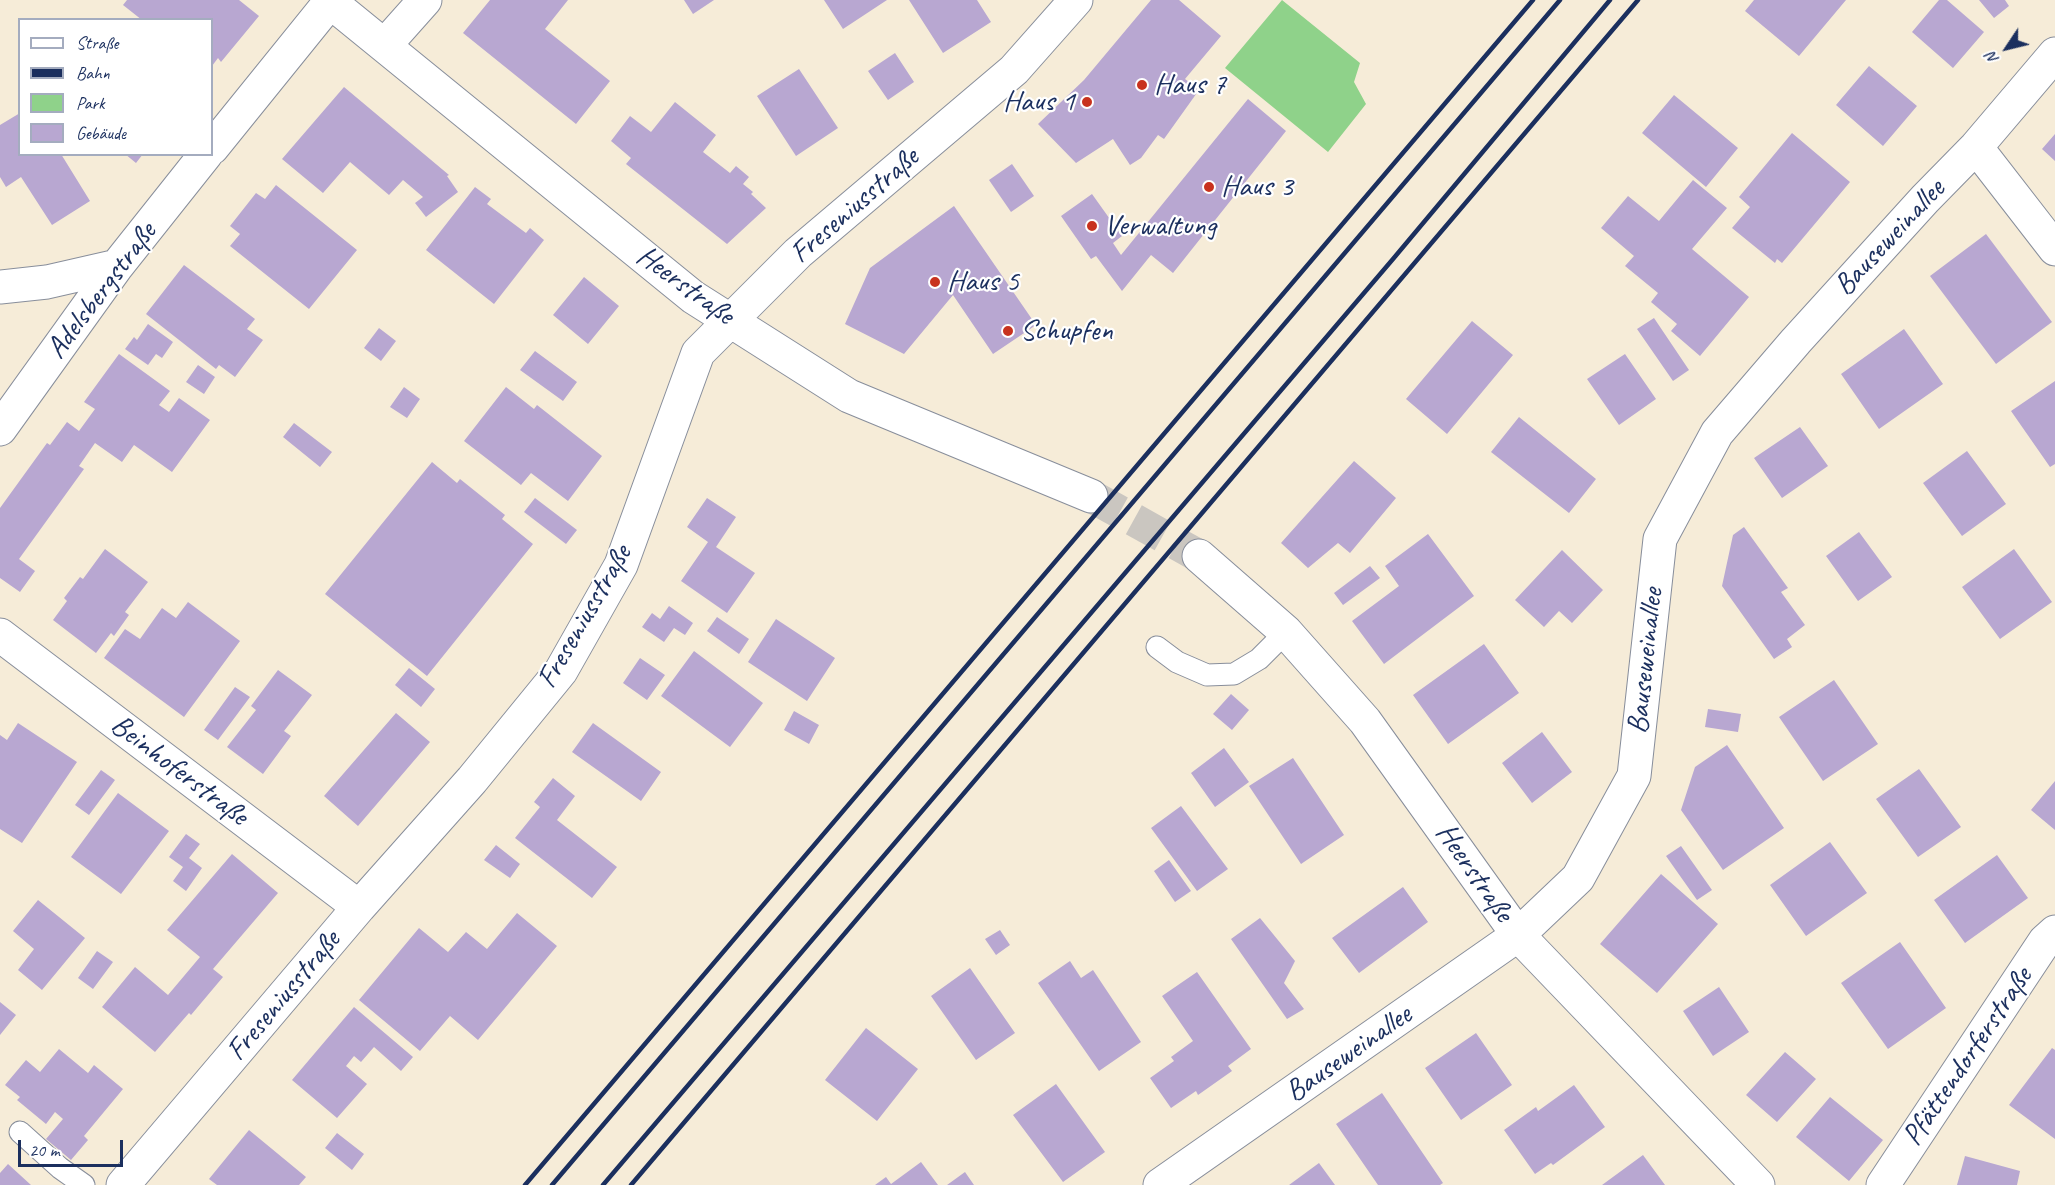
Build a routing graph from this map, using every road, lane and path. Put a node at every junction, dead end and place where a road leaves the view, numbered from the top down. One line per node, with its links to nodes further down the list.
1 (425, 0): 4 (street)
2 (1076, 0): 12 (street, Freseniusstraße)
3 (329, 1): 4 (street, Heerstraße); 6 (street)
4 (385, 45): 12 (street, Heerstraße)
5 (2055, 54): 7 (street, Bauseweinallee)
6 (213, 147)
7 (1976, 147): 9 (street); 21 (street, Bauseweinallee)
8 (205, 156): 10 (street, Adelsbergstraße)
9 (2055, 249)
10 (117, 266): 11 (street); 13 (street, Adelsbergstraße)
11 (0, 287)
12 (730, 320): 14 (street, Heerstraße); 19 (street, Freseniusstraße)
13 (0, 429)
14 (1090, 496)
15 (1199, 556): 16 (street, Heerstraße)
16 (1286, 632): 18 (lane); 21 (street, Heerstraße)
17 (0, 635): 19 (street, Beinhoferstraße)
18 (1157, 647)
19 (359, 907): 24 (street, Freseniusstraße)
20 (2055, 932): 27 (street, Pfättendorferstraße)
21 (1518, 935): 25 (street, Bauseweinallee); 26 (street, Heerstraße)
22 (20, 1132): 23 (lane)
23 (84, 1185)
24 (123, 1185)
25 (1160, 1185)
26 (1758, 1185)
27 (1883, 1185)

